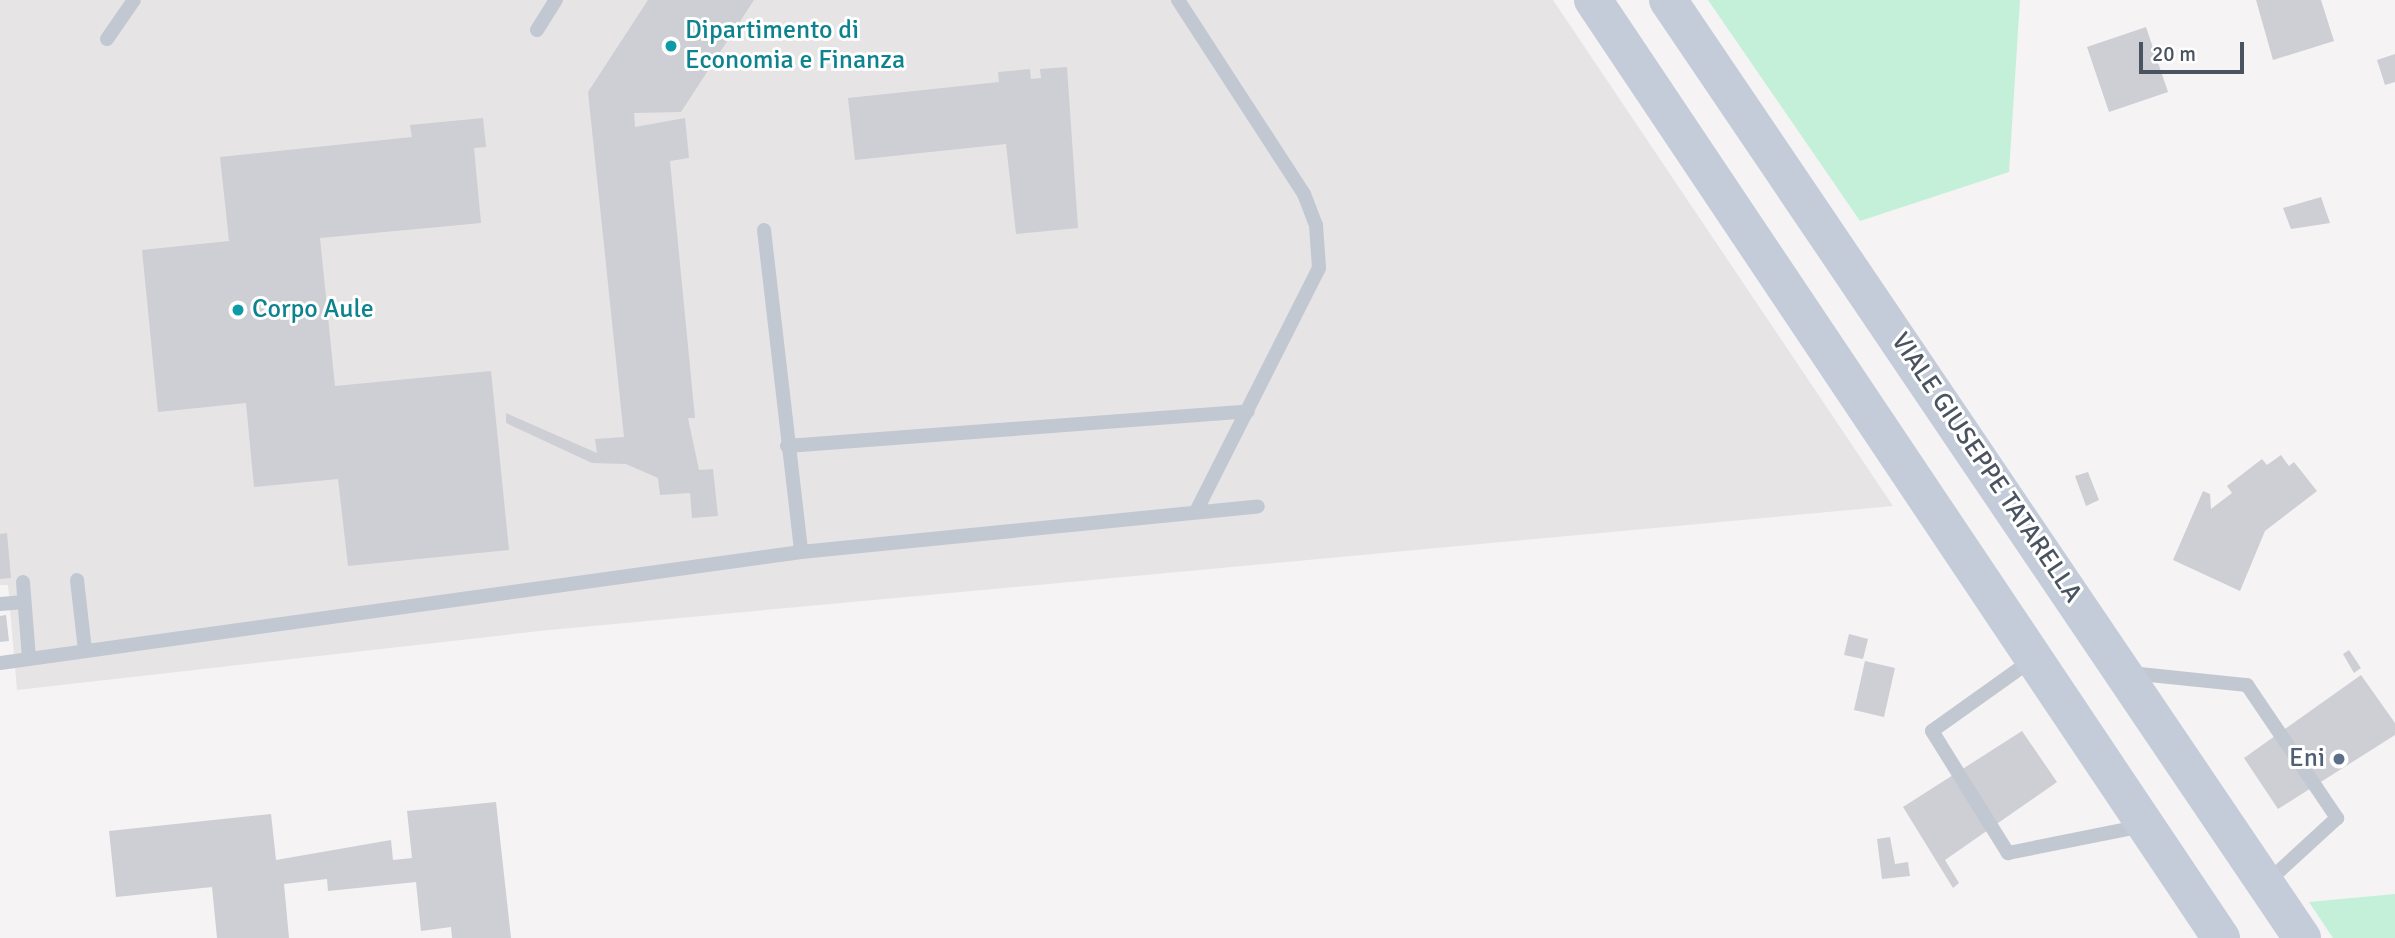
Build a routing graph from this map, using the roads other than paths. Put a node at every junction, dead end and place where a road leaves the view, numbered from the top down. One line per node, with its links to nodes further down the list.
1 (134, 0): 7 (lane)
2 (556, 0): 6 (lane)
3 (1178, 0): 9 (lane)
4 (1592, 0): 19 (main road)
5 (1668, 0): 22 (main road, VIALE GIUSEPPE TATARELLA)
6 (537, 30)
7 (107, 39)
8 (764, 230): 10 (lane)
9 (1248, 411): 10 (lane); 12 (lane)
10 (787, 446): 13 (lane)
11 (1258, 506): 12 (lane)
12 (1196, 511): 13 (lane)
13 (801, 552): 18 (lane)
14 (77, 580): 18 (lane)
15 (23, 582): 16 (lane)
16 (24, 602): 17 (lane); 20 (lane)
17 (0, 604)
18 (85, 650): 20 (lane)
19 (2035, 658): 23 (main road); 23 (lane)
20 (29, 659): 21 (lane)
21 (0, 663)
22 (2125, 673): 24 (main road, VIALE GIUSEPPE TATARELLA); 24 (lane)
23 (2146, 825): 25 (main road)
24 (2265, 884): 26 (main road, VIALE GIUSEPPE TATARELLA)
25 (2221, 938)
26 (2302, 938)

